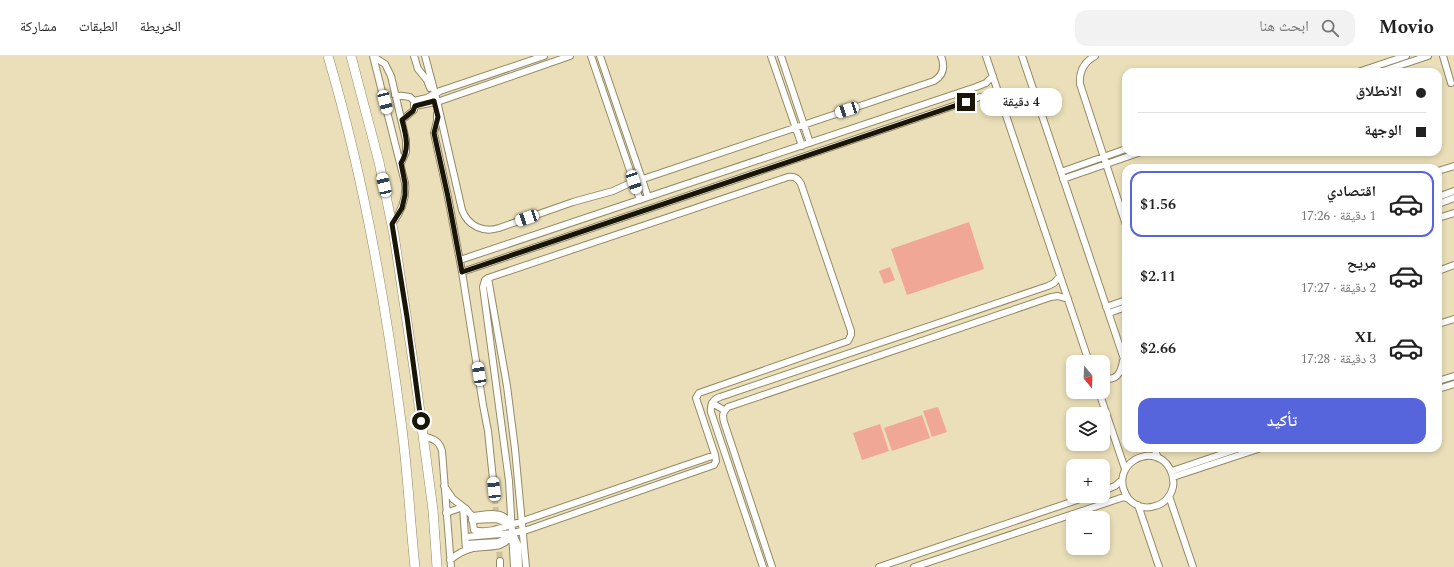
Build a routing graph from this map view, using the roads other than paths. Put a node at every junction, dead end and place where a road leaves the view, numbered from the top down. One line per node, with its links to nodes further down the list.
1 (328, 56): 118 (main road)
2 (351, 56): 56 (main road)
3 (374, 56): 23 (street); 37 (street)
4 (414, 56): 25 (street)
5 (425, 56): 25 (street)
6 (544, 56): 25 (street)
7 (570, 56): 25 (street)
8 (591, 56): 46 (street)
9 (600, 56): 45 (street)
10 (771, 56): 31 (street)
11 (781, 56): 29 (street)
12 (941, 56): 29 (street)
13 (986, 56): 21 (street)
14 (1022, 56): 42 (street)
15 (1095, 56): 35 (street)
16 (1406, 56): 19 (street)
17 (1428, 56): 20 (street)
18 (1443, 56): 22 (street)
19 (1370, 68)
20 (1392, 68)
21 (993, 76): 24 (street); 27 (street)
22 (1452, 82)
23 (395, 95): 26 (street); 28 (street)
24 (999, 95): 30 (street); 63 (street)
25 (434, 98): 26 (street); 46 (street); 59 (street)
26 (414, 104): 28 (street)
27 (895, 114): 30 (street); 32 (street)
28 (402, 120): 37 (street)
29 (804, 125): 31 (street); 32 (street)
30 (899, 125): 43 (street)
31 (796, 128): 33 (street); 45 (street)
32 (810, 143): 33 (street)
33 (802, 146): 40 (street)
34 (1122, 150): 35 (street)
35 (1104, 156): 38 (street); 42 (street)
36 (1129, 156): 38 (street)
37 (401, 163): 56 (street)
38 (1106, 164): 44 (street); 53 (street)
39 (1454, 166): 41 (street)
40 (735, 168): 43 (street); 49 (street)
41 (1442, 170)
42 (1061, 172): 44 (street)
43 (739, 179): 58 (street)
44 (1063, 179): 69 (street)
45 (642, 180): 46 (street); 49 (street)
46 (634, 182): 51 (street)
47 (1454, 191): 48 (street)
48 (1442, 195)
49 (648, 197): 51 (street)
50 (1454, 198): 52 (street)
51 (640, 200): 57 (street)
52 (1442, 202)
53 (1122, 213)
54 (1454, 213): 55 (street)
55 (1442, 217)
56 (392, 224): 88 (main road)
57 (548, 231): 58 (street); 59 (street)
58 (552, 242): 62 (street)
59 (460, 260): 62 (street)
60 (1454, 265): 61 (street)
61 (1442, 270)
62 (462, 272): 99 (street)
63 (1060, 276): 65 (street); 67 (street)
64 (488, 278): 73 (street); 74 (street); 92 (street)
65 (1068, 299): 70 (street); 76 (street)
66 (1122, 302): 69 (street)
67 (989, 306): 70 (street); 82 (street)
68 (1122, 308): 69 (street)
69 (1107, 310): 75 (street)
70 (993, 316): 84 (street)
71 (1454, 319): 72 (street)
72 (1442, 323)
73 (489, 331): 74 (street); 103 (street)
74 (498, 331): 104 (street)
75 (1122, 353)
76 (1087, 355)
77 (1122, 370): 79 (street)
78 (1454, 376): 80 (street)
79 (1110, 379)
80 (1442, 380)
81 (1454, 384): 83 (street)
82 (745, 388): 84 (street); 86 (street)
83 (1442, 388)
84 (749, 399): 87 (street)
85 (1101, 399): 94 (street)
86 (712, 403): 87 (street); 124 (street)
87 (724, 410): 125 (street)
88 (423, 436): 97 (street); 119 (main road)
89 (1156, 452): 93 (street)
90 (1230, 452): 95 (street)
91 (1247, 452): 95 (street)
92 (715, 455): 110 (street); 113 (street)
93 (1158, 458): 94 (street); 95 (street)
94 (1125, 469): 96 (street)
95 (1172, 474): 100 (street)
96 (1122, 480): 98 (street); 101 (street)
97 (444, 486): 106 (street); 107 (street)
98 (1110, 488)
99 (494, 489)
100 (1169, 496): 105 (street); 129 (street)
101 (1128, 498): 105 (street); 112 (street)
102 (1069, 503): 108 (street)
103 (510, 504): 104 (street); 111 (street)
104 (520, 504): 110 (street)
105 (1138, 505): 128 (street)
106 (463, 507): 107 (street); 109 (street); 115 (street)
107 (446, 513): 117 (street)
108 (1034, 515): 112 (street); 126 (street)
109 (472, 518): 111 (street); 111 (street)
110 (521, 522): 111 (street); 113 (street)
111 (511, 525): 114 (street)
112 (1037, 526): 127 (street)
113 (522, 531): 114 (street); 123 (street)
114 (512, 533): 115 (street); 116 (street); 121 (street); 122 (street)
115 (465, 537): 116 (street)
116 (466, 547): 117 (street)
117 (450, 560): 120 (street)
118 (415, 567)
119 (437, 567)
120 (451, 567)
121 (514, 567)
122 (519, 567)
123 (526, 567)
124 (763, 567)
125 (772, 567)
126 (879, 567)
127 (914, 567)
128 (1159, 567)
129 (1193, 567)

